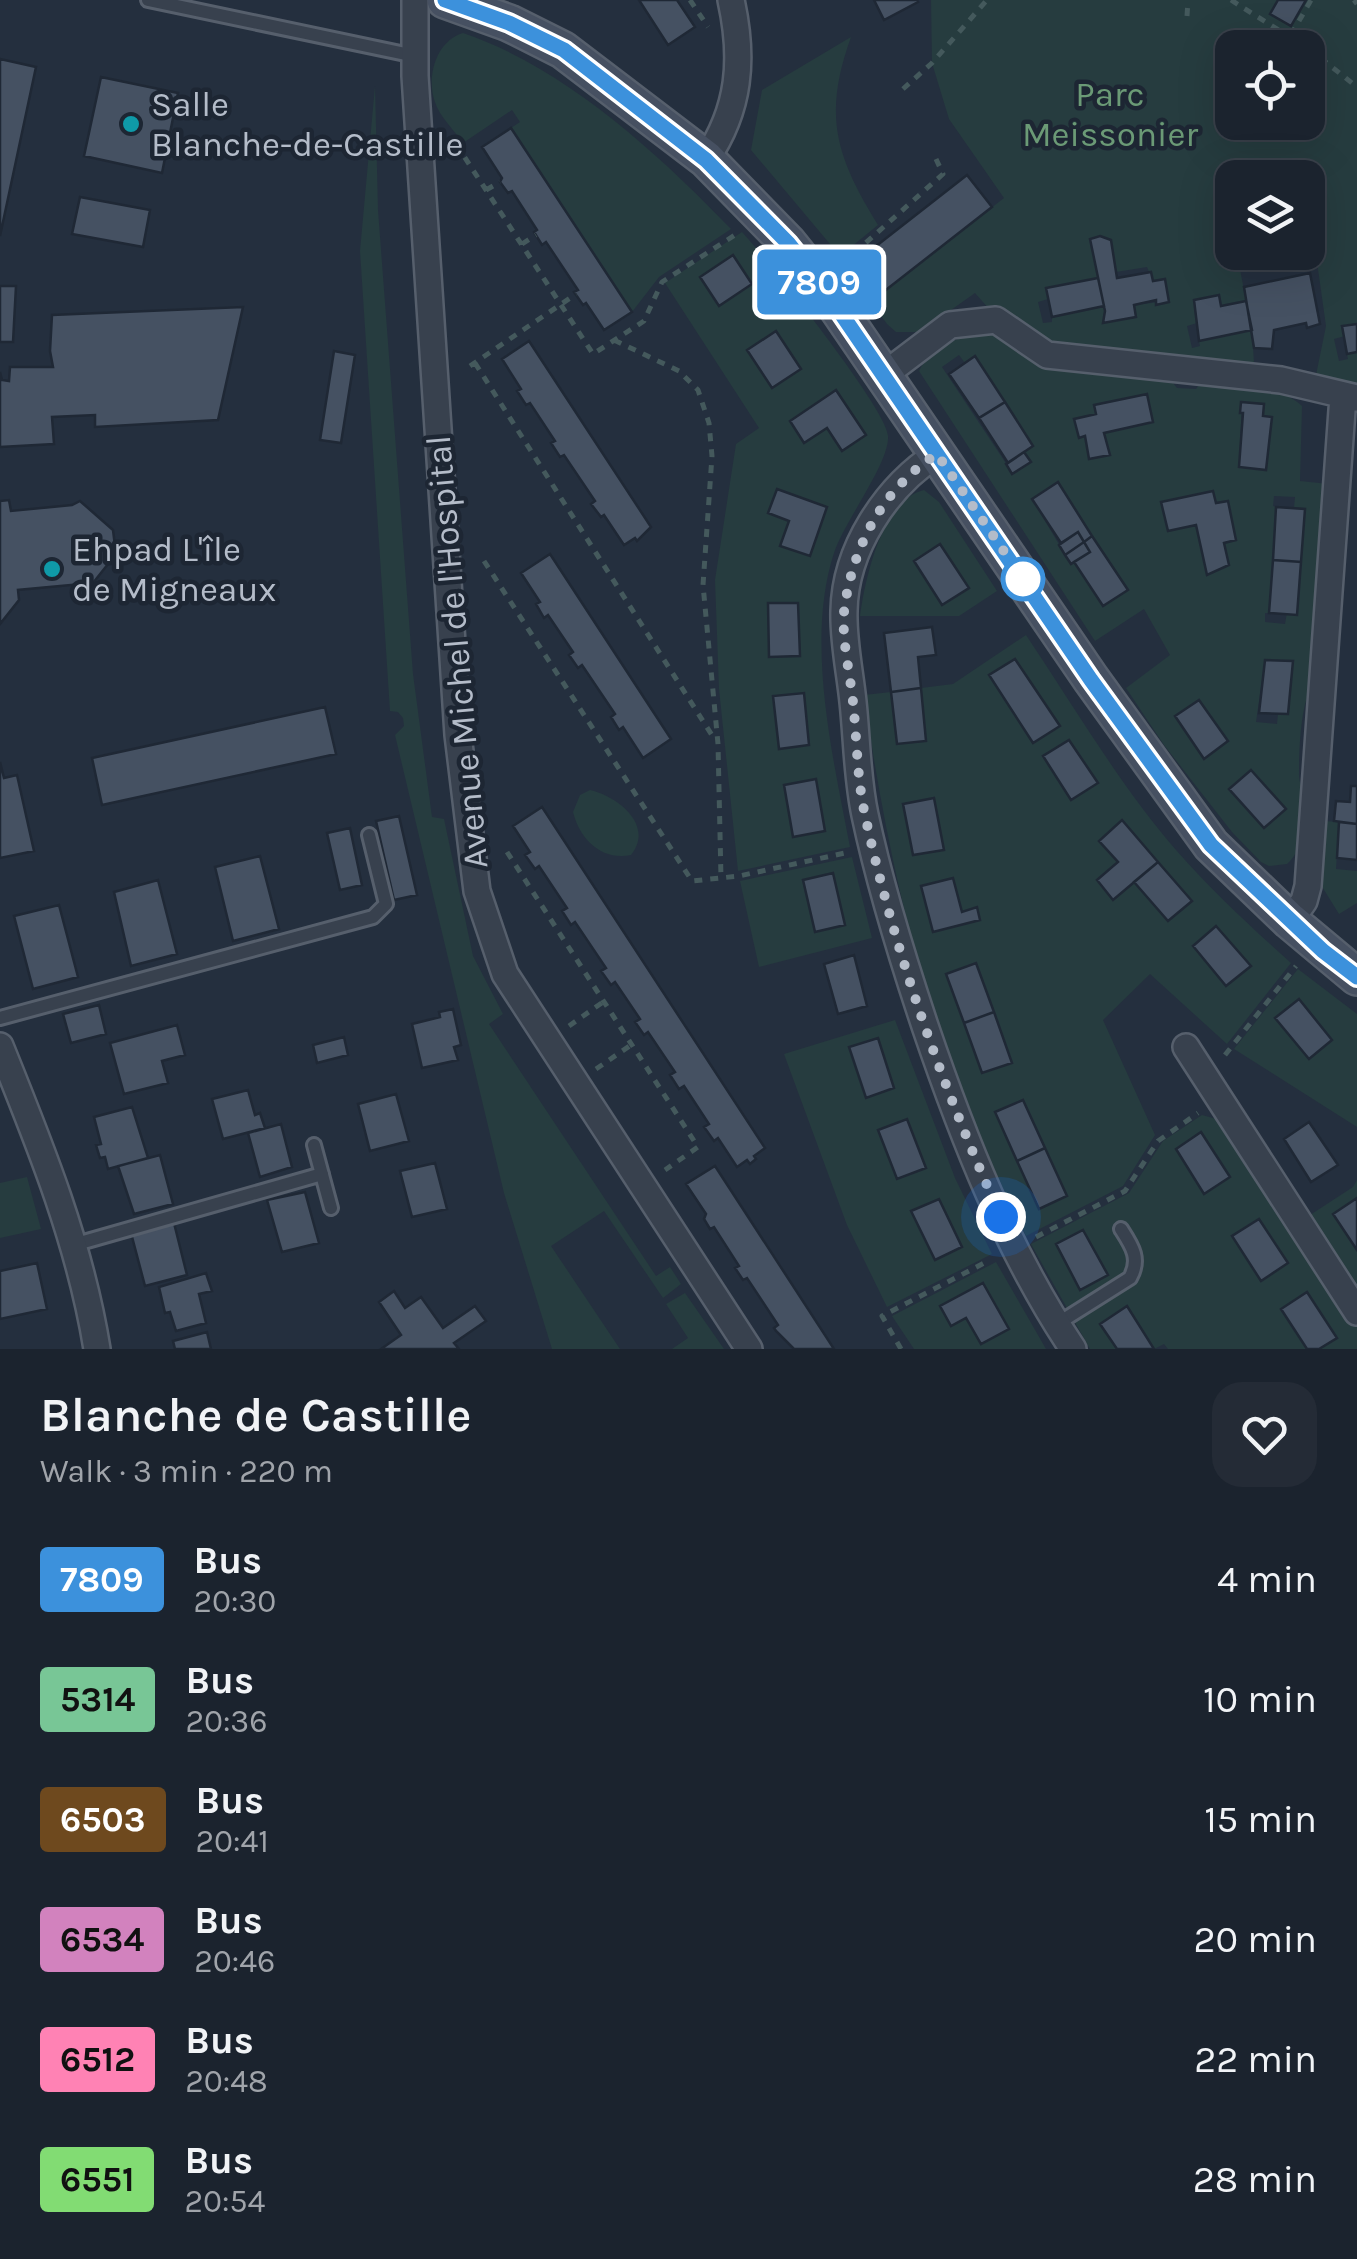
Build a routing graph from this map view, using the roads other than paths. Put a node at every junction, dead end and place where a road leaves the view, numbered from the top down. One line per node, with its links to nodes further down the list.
1 (148, 0): 5 (lane)
2 (415, 0): 5 (street, Avenue Michel de l'Hospital)
3 (446, 0): 6 (street)
4 (732, 0): 6 (street)
5 (415, 56): 24 (street, Avenue Michel de l'Hospital)
6 (706, 160): 7 (street)
7 (884, 376): 8 (street); 9 (street)
8 (1350, 397): 11 (street)
9 (937, 454): 11 (street); 22 (street)
10 (370, 835): 13 (lane)
11 (1290, 921): 12 (street)
12 (1357, 977)
13 (0, 1018)
14 (0, 1046): 20 (street)
15 (1186, 1048): 21 (street)
16 (314, 1145): 17 (lane)
17 (322, 1174): 18 (lane); 20 (lane)
18 (331, 1208)
19 (1121, 1229): 22 (lane)
20 (73, 1245): 23 (street)
21 (1357, 1312)
22 (1057, 1324): 25 (street)
23 (97, 1349)
24 (748, 1349)
25 (1072, 1349)

